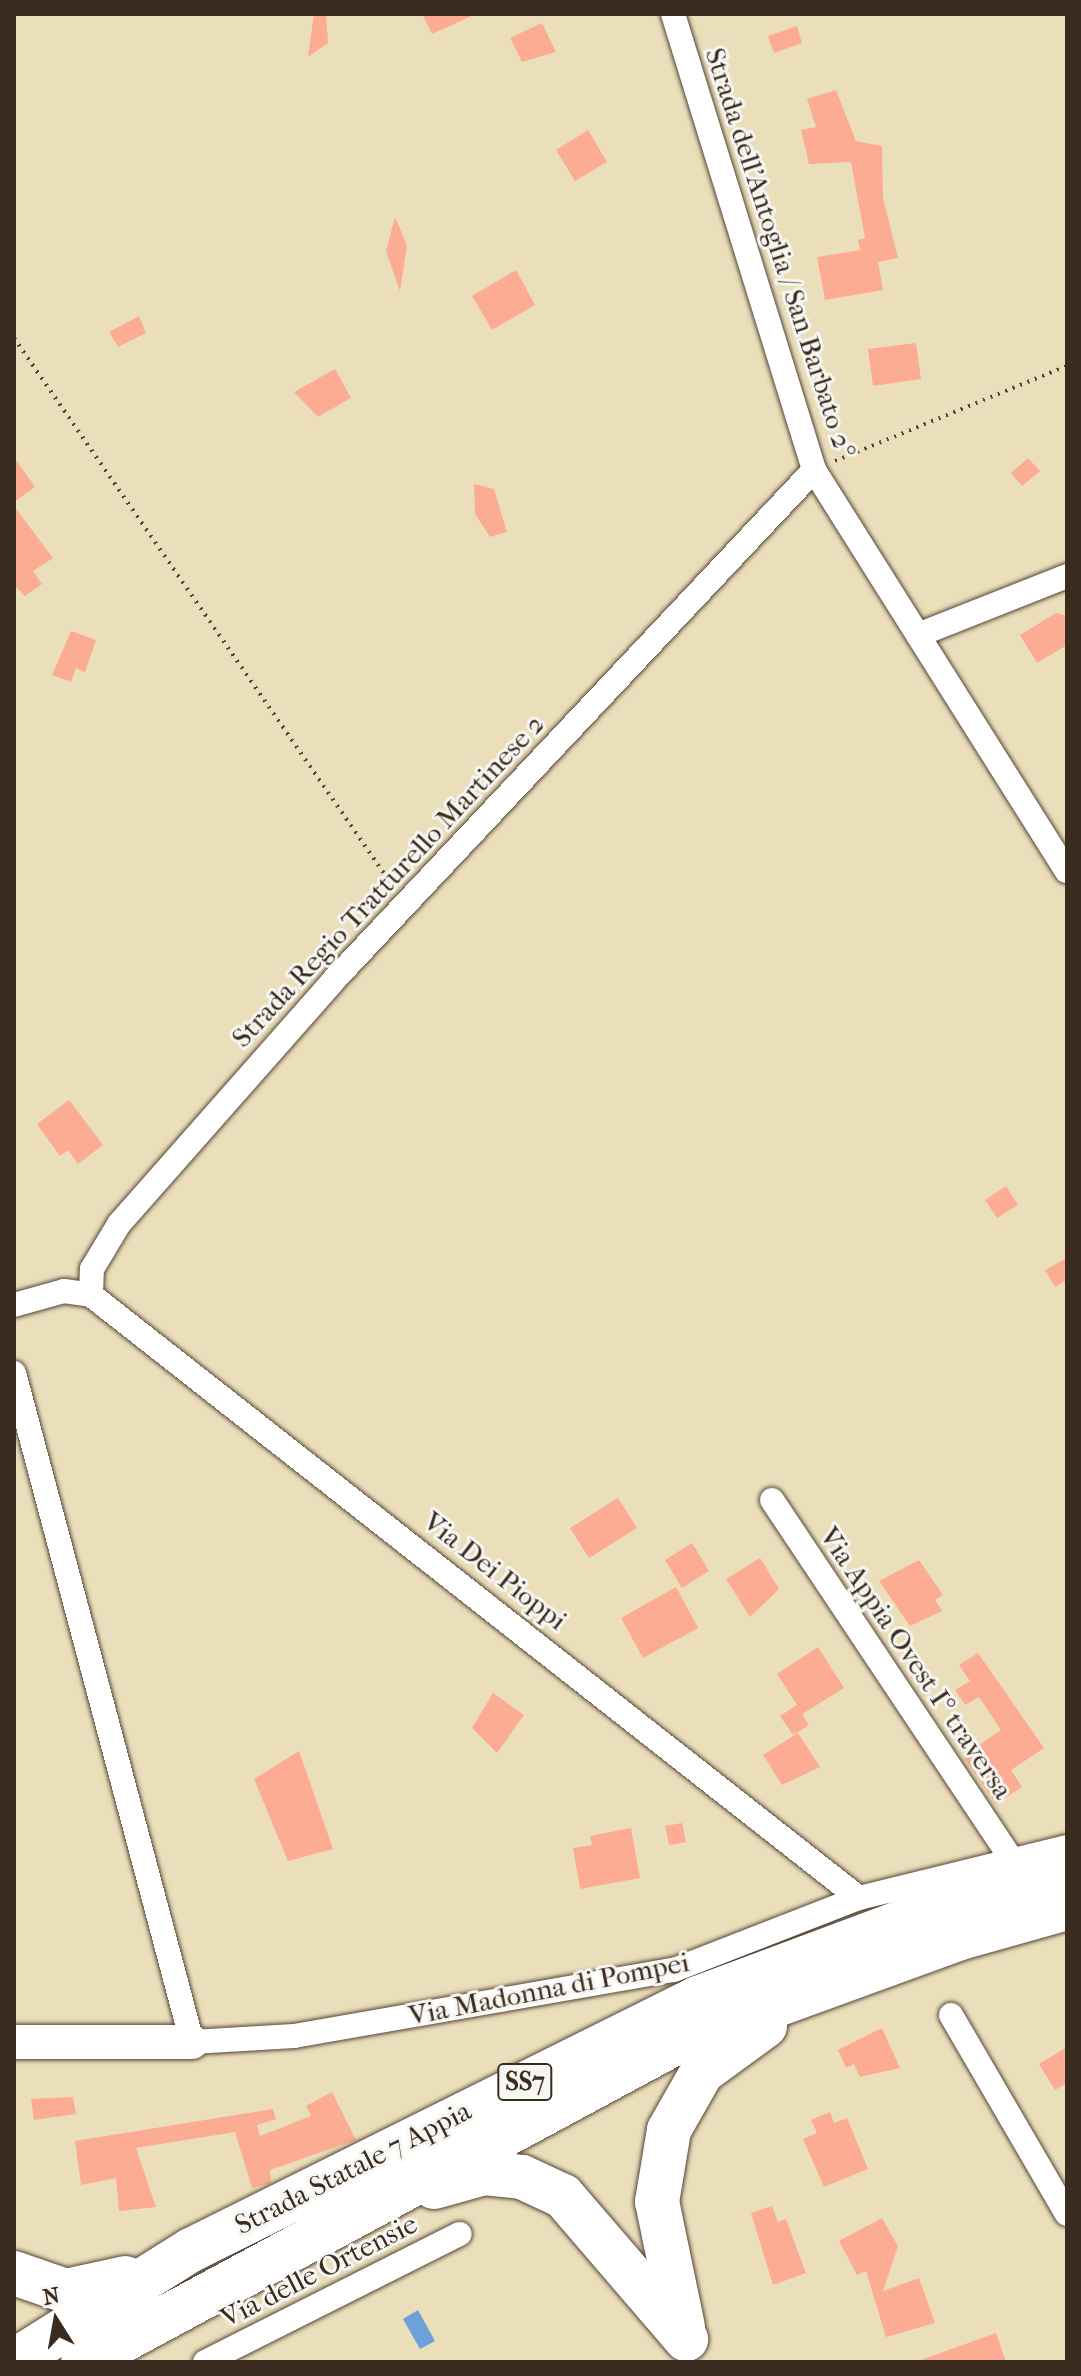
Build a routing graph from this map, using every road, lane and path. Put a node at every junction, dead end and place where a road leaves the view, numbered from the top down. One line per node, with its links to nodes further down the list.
1 (673, 14): 4 (street, Strada dell'Antoglia / San Barbato 2°)
2 (14, 338): 8 (path)
3 (1067, 366): 4 (path)
4 (814, 470): 6 (street, Strada dell'Antoglia / San Barbato 2°); 8 (street, Strada Regio Tratturello Martinese 2)
5 (1067, 576): 6 (street)
6 (918, 635): 7 (street, Strada dell'Antoglia / San Barbato 2°)
7 (1067, 871)
8 (407, 902): 9 (street, Strada Regio Tratturello Martinese 2)
9 (91, 1295): 10 (street); 16 (street, Via Dei Pioppi)
10 (14, 1305)
11 (14, 1373): 21 (street)
12 (772, 1500): 14 (street, Via Appia Ovest I° traversa)
13 (1067, 1847): 14 (street, Via Madonna di Pompei)
14 (1011, 1859): 16 (street, Via Madonna di Pompei)
15 (1067, 1873): 24 (highway, Strada Statale 7 Appia / SS7)
16 (859, 1898): 21 (street, Via Madonna di Pompei)
17 (1067, 1908): 18 (highway, Strada Statale 7 Appia / SS7)
18 (960, 1938): 26 (highway, Strada Statale 7 Appia / SS7); 27 (highway)
19 (951, 2015): 22 (street)
20 (14, 2042): 21 (street, Via Madonna di Pompei)
21 (192, 2042)
22 (1067, 2214)
23 (460, 2234): 30 (street, Via delle Ortensie)
24 (191, 2250): 25 (highway); 28 (highway, Strada Statale 7 Appia / SS7)
25 (14, 2273)
26 (161, 2317): 27 (highway); 29 (highway, Strada Statale 7 Appia / SS7)
27 (691, 2350)
28 (14, 2361)
29 (83, 2362)
30 (205, 2362)

